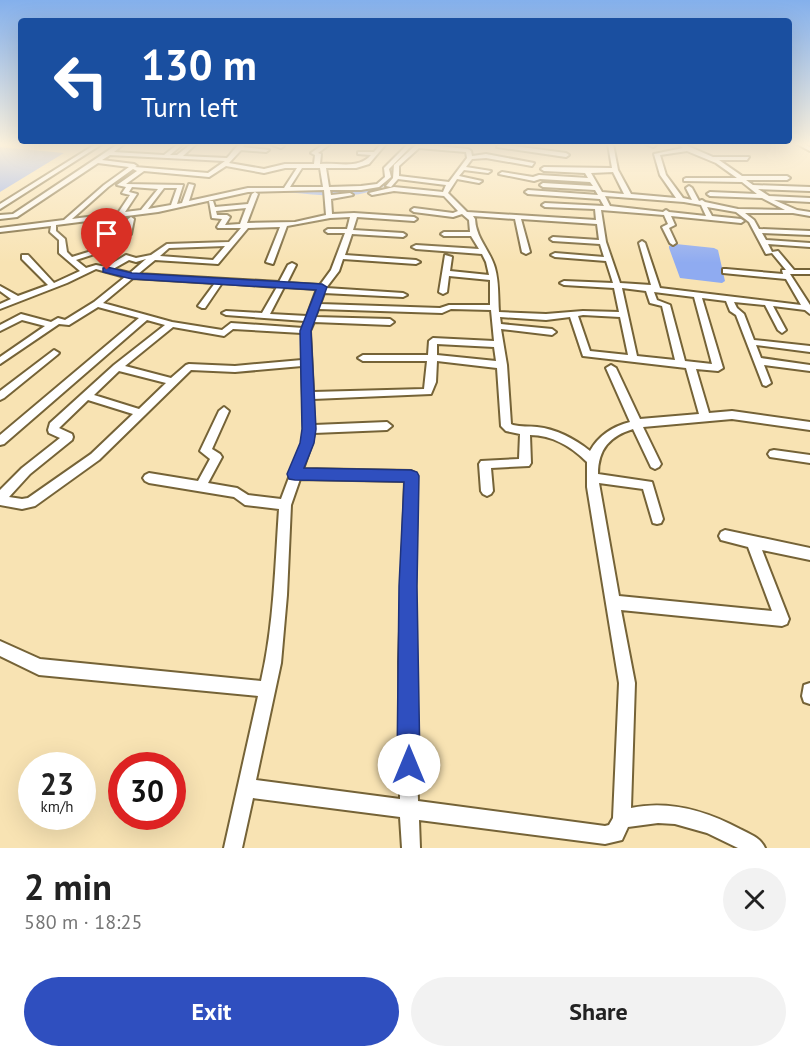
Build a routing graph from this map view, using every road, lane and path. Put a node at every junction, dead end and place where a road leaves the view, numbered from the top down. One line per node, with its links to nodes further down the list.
1 (38, 184): 36 (street)
2 (63, 184): 53 (street)
3 (110, 184): 59 (street)
4 (122, 184): 14 (street)
5 (164, 184): 17 (street)
6 (324, 184): 23 (street)
7 (381, 184): 23 (street)
8 (390, 184): 22 (street)
9 (450, 184): 27 (street)
10 (594, 184): 25 (street)
11 (622, 184): 29 (street)
12 (669, 184): 31 (street)
13 (747, 184): 19 (street)
14 (133, 185): 17 (street); 50 (street)
15 (191, 185): 34 (street)
16 (543, 185): 25 (street)
17 (161, 186): 37 (street); 44 (street)
18 (289, 186): 23 (street); 34 (street)
19 (751, 187): 21 (street); 30 (street)
20 (689, 188): 33 (street)
21 (810, 189)
22 (385, 190): 23 (street); 27 (street)
23 (326, 191): 26 (street); 52 (street)
24 (528, 192): 25 (street)
25 (601, 193): 29 (street); 41 (street)
26 (255, 194): 38 (street); 39 (street)
27 (446, 194): 48 (street)
28 (710, 194): 30 (street)
29 (628, 195): 31 (street)
30 (766, 197): 32 (street); 47 (street)
31 (681, 200): 33 (street)
32 (810, 200)
33 (699, 202): 43 (street); 54 (street)
34 (185, 204): 37 (street)
35 (544, 205): 40 (street)
36 (0, 207)
37 (173, 207): 44 (street)
38 (250, 207): 39 (street); 65 (street)
39 (212, 208): 55 (street); 65 (street)
40 (598, 208): 41 (street); 66 (street)
41 (608, 208): 45 (street)
42 (414, 210): 48 (street)
43 (738, 211): 46 (street); 69 (street)
44 (144, 212): 50 (street)
45 (666, 212): 54 (street); 81 (street)
46 (772, 212): 47 (street); 58 (street)
47 (792, 212): 49 (street); 60 (street)
48 (464, 213): 57 (street); 75 (street)
49 (810, 214)
50 (120, 215): 59 (street)
51 (354, 215): 52 (street); 56 (street); 70 (street)
52 (330, 216): 63 (street)
53 (0, 217)
54 (710, 218): 62 (street)
55 (131, 219): 61 (street); 73 (street)
56 (414, 219)
57 (518, 219): 66 (street); 86 (street)
58 (777, 219)
59 (67, 220): 72 (street)
60 (803, 220)
61 (108, 221): 67 (street); 93 (street)
62 (741, 221)
63 (284, 224): 65 (street); 94 (street)
64 (541, 224): 66 (street)
65 (245, 225): 82 (street)
66 (600, 225): 78 (street)
67 (54, 226): 72 (street); 93 (street)
68 (328, 231): 70 (street)
69 (757, 231): 71 (street); 79 (street)
70 (349, 232): 76 (street); 90 (street)
71 (810, 233)
72 (0, 234)
73 (128, 234)
74 (444, 234): 75 (street)
75 (473, 234): 85 (street)
76 (403, 235)
77 (553, 239): 78 (street)
78 (603, 242): 92 (street)
79 (763, 242): 83 (street); 102 (street)
80 (642, 243): 111 (street)
81 (673, 243)
82 (229, 244): 89 (street); 89 (street)
83 (810, 244)
84 (416, 247): 85 (street)
85 (485, 252): 104 (street)
86 (526, 252)
87 (555, 255): 92 (street)
88 (25, 257): 108 (street)
89 (155, 257): 97 (street); 103 (street)
90 (340, 257): 95 (street); 112 (street)
91 (448, 257): 101 (street)
92 (608, 259): 109 (street)
93 (70, 260): 98 (street)
94 (270, 262)
95 (417, 262)
96 (289, 265): 107 (street)
97 (107, 270): 98 (street); 103 (street)
98 (85, 271): 108 (street)
99 (726, 271): 102 (street)
100 (810, 272): 102 (street)
101 (446, 273): 104 (street); 113 (street)
102 (789, 274): 122 (street)
103 (132, 276): 105 (street); 119 (street)
104 (493, 278): 123 (street)
105 (219, 282): 107 (street); 120 (street)
106 (564, 283): 109 (street)
107 (279, 285): 112 (street); 128 (street)
108 (53, 286): 116 (street)
109 (617, 286): 111 (street); 127 (street)
110 (0, 288): 116 (street)
111 (652, 288): 115 (street); 149 (street)
112 (321, 289): 114 (street); 130 (street)
113 (443, 291)
114 (403, 295)
115 (698, 296): 117 (street); 149 (street)
116 (17, 299): 121 (street)
117 (729, 299): 118 (street); 139 (street)
118 (768, 303): 122 (street); 137 (street)
119 (97, 304): 129 (street); 134 (street)
120 (202, 306)
121 (0, 307)
122 (808, 307)
123 (495, 311): 126 (street); 130 (street); 135 (street)
124 (0, 312): 131 (street)
125 (226, 314): 128 (street)
126 (573, 314): 127 (street); 145 (street)
127 (624, 315): 145 (street)
128 (265, 316): 130 (street)
129 (145, 317): 133 (street); 167 (street)
130 (310, 319): 132 (street); 133 (street); 148 (street)
131 (13, 320): 134 (street); 136 (street)
132 (390, 322)
133 (171, 324): 151 (street)
134 (51, 326): 146 (street)
135 (498, 326): 138 (street); 140 (street)
136 (0, 328)
137 (782, 330)
138 (552, 332)
139 (751, 342): 141 (street); 147 (street)
140 (499, 344): 144 (street); 150 (street)
141 (810, 349)
142 (54, 353): 156 (street)
143 (363, 358): 144 (street)
144 (432, 358): 150 (street); 158 (street)
145 (633, 358): 149 (street)
146 (0, 361)
147 (759, 361): 153 (street); 155 (street)
148 (307, 363): 154 (street); 158 (street)
149 (685, 364): 161 (street)
150 (502, 365): 166 (street)
151 (117, 367): 154 (street); 157 (street)
152 (611, 368): 162 (street)
153 (810, 368)
154 (173, 382): 160 (street)
155 (766, 382)
156 (0, 396)
157 (86, 396): 160 (street); 177 (street)
158 (309, 396): 165 (street)
159 (224, 411): 175 (street)
160 (141, 412): 177 (street)
161 (705, 416): 162 (street); 164 (street)
162 (637, 422): 170 (street); 171 (street)
163 (387, 426): 165 (street)
164 (810, 426)
165 (309, 429): 172 (street)
166 (525, 430): 170 (street); 176 (street)
167 (0, 441)
168 (774, 454): 169 (street)
169 (810, 459)
170 (592, 460): 174 (street)
171 (655, 464)
172 (295, 474): 178 (street); 189 (street)
173 (149, 478): 175 (street)
174 (593, 478): 179 (street); 183 (street)
175 (200, 488): 178 (street)
176 (487, 491)
177 (0, 499)
178 (285, 505): 185 (street)
179 (657, 519)
180 (724, 536): 181 (street)
181 (752, 541): 182 (street); 183 (street)
182 (810, 554)
183 (613, 602): 190 (street)
184 (0, 648): 185 (street)
185 (267, 689): 188 (street)
186 (810, 691): 187 (street)
187 (810, 696)
188 (248, 788): 189 (street); 191 (street)
189 (409, 810): 190 (street); 192 (street)
190 (622, 819): 193 (street)
191 (233, 848)
192 (411, 848)
193 (756, 848)

